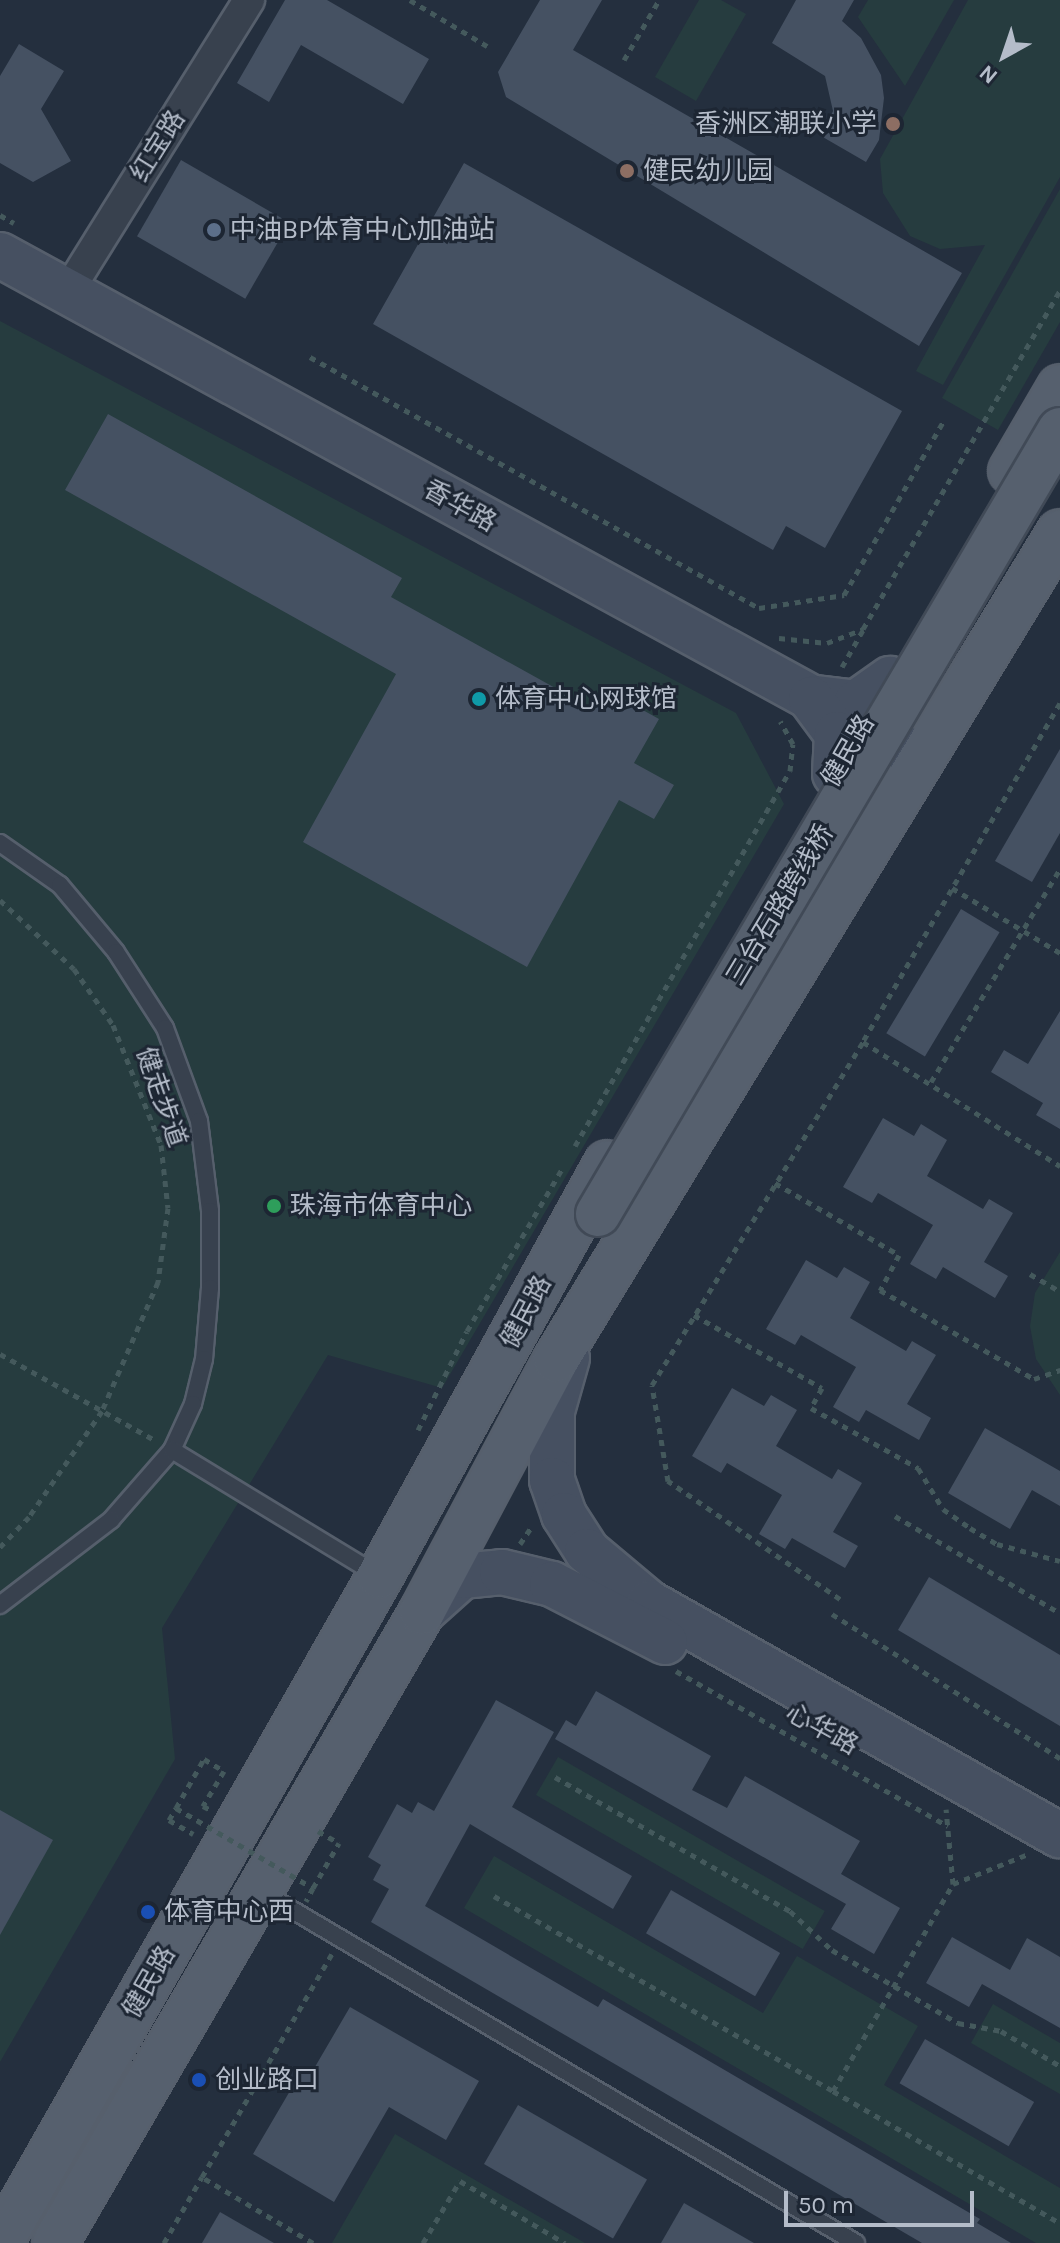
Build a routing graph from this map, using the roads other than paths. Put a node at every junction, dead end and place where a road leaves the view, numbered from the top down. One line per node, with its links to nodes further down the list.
1 (249, 0): 3 (street, 红宝路)
2 (0, 255): 3 (street, 香华路)
3 (68, 291): 9 (street, 香华路)
4 (1060, 387): 8 (main road, 健民路)
5 (1060, 430): 14 (main road, 三台石路跨线桥, bridge)
6 (1060, 473): 14 (main road, 三台石路跨线桥)
7 (1058, 540): 11 (main road, 健民路)
8 (890, 679): 9 (street); 10 (main road, 健民路)
9 (788, 703): 10 (street, 香华路); 12 (street)
10 (863, 726): 11 (street, 香华路); 12 (main road, 健民路)
11 (920, 757): 15 (main road, 健民路)
12 (835, 774): 16 (main road, 健民路)
13 (0, 843): 18 (lane)
14 (606, 1219): 16 (main road); 17 (main road)
15 (587, 1308): 17 (main road, 健民路); 22 (street, 心华路)
16 (511, 1342): 19 (main road, 健民路)
17 (556, 1360): 21 (main road, 健民路)
18 (172, 1450): 19 (lane); 20 (lane)
19 (380, 1576): 24 (main road, 健民路)
20 (0, 1605)
21 (422, 1612): 22 (street, 心华路); 23 (main road, 健民路)
22 (1051, 1851)
23 (274, 1899): 25 (main road, 健民路); 26 (lane)
24 (0, 2243)
25 (55, 2243)
26 (856, 2243)

